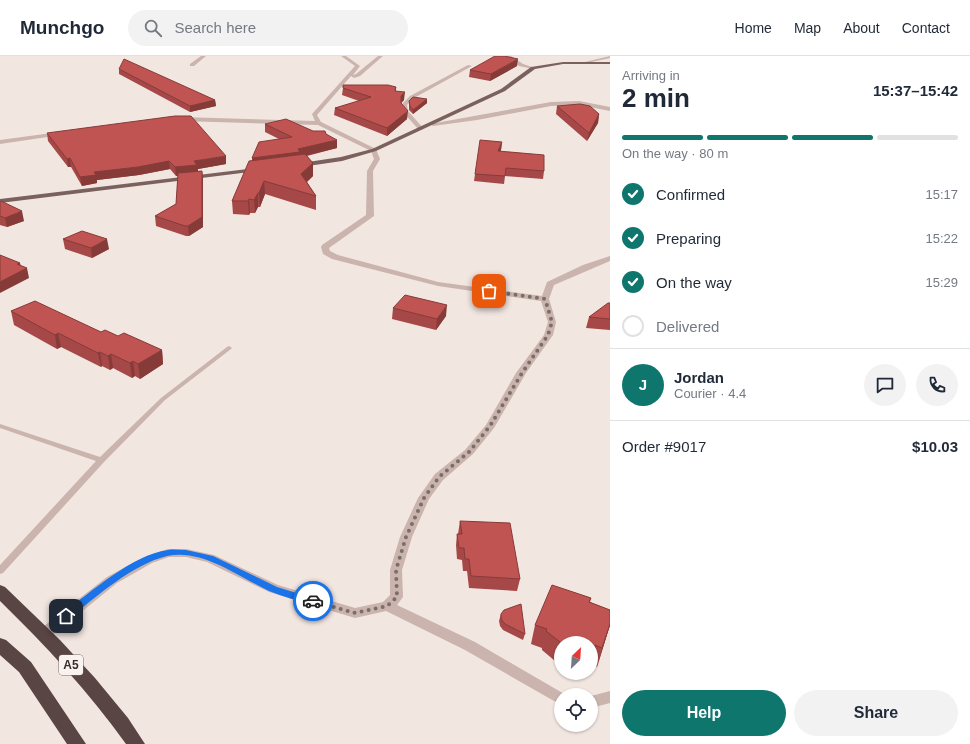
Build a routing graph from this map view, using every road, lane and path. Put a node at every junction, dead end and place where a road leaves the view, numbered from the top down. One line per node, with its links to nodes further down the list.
1 (204, 56): 8 (street)
2 (343, 56): 11 (street)
3 (381, 56): 11 (street)
4 (508, 56): 10 (street)
5 (610, 57): 6 (street)
6 (587, 62): 7 (main road); 10 (main road)
7 (610, 63)
8 (192, 65)
9 (470, 66): 16 (street)
10 (533, 68): 15 (main road)
11 (348, 77): 14 (street)
12 (610, 109): 15 (street)
13 (176, 120): 14 (street)
14 (319, 123): 19 (street)
15 (432, 124): 16 (main road)
16 (421, 129): 19 (main road)
17 (68, 133): 18 (street)
18 (0, 142)
19 (374, 150): 20 (main road); 24 (street)
20 (296, 165)
21 (266, 169): 22 (main road)
22 (0, 201)
23 (610, 258): 24 (street)
24 (545, 299): 30 (street)
25 (229, 348): 27 (lane)
26 (0, 426): 27 (lane)
27 (101, 460): 28 (lane)
28 (0, 570)
29 (0, 591): 31 (highway, A5)
30 (387, 606): 31 (street); 33 (street)
31 (44, 634): 37 (highway, A5)
32 (0, 645): 36 (highway)
33 (554, 695)
34 (610, 697): 35 (street)
35 (598, 700)
36 (78, 744)
37 (136, 744)

